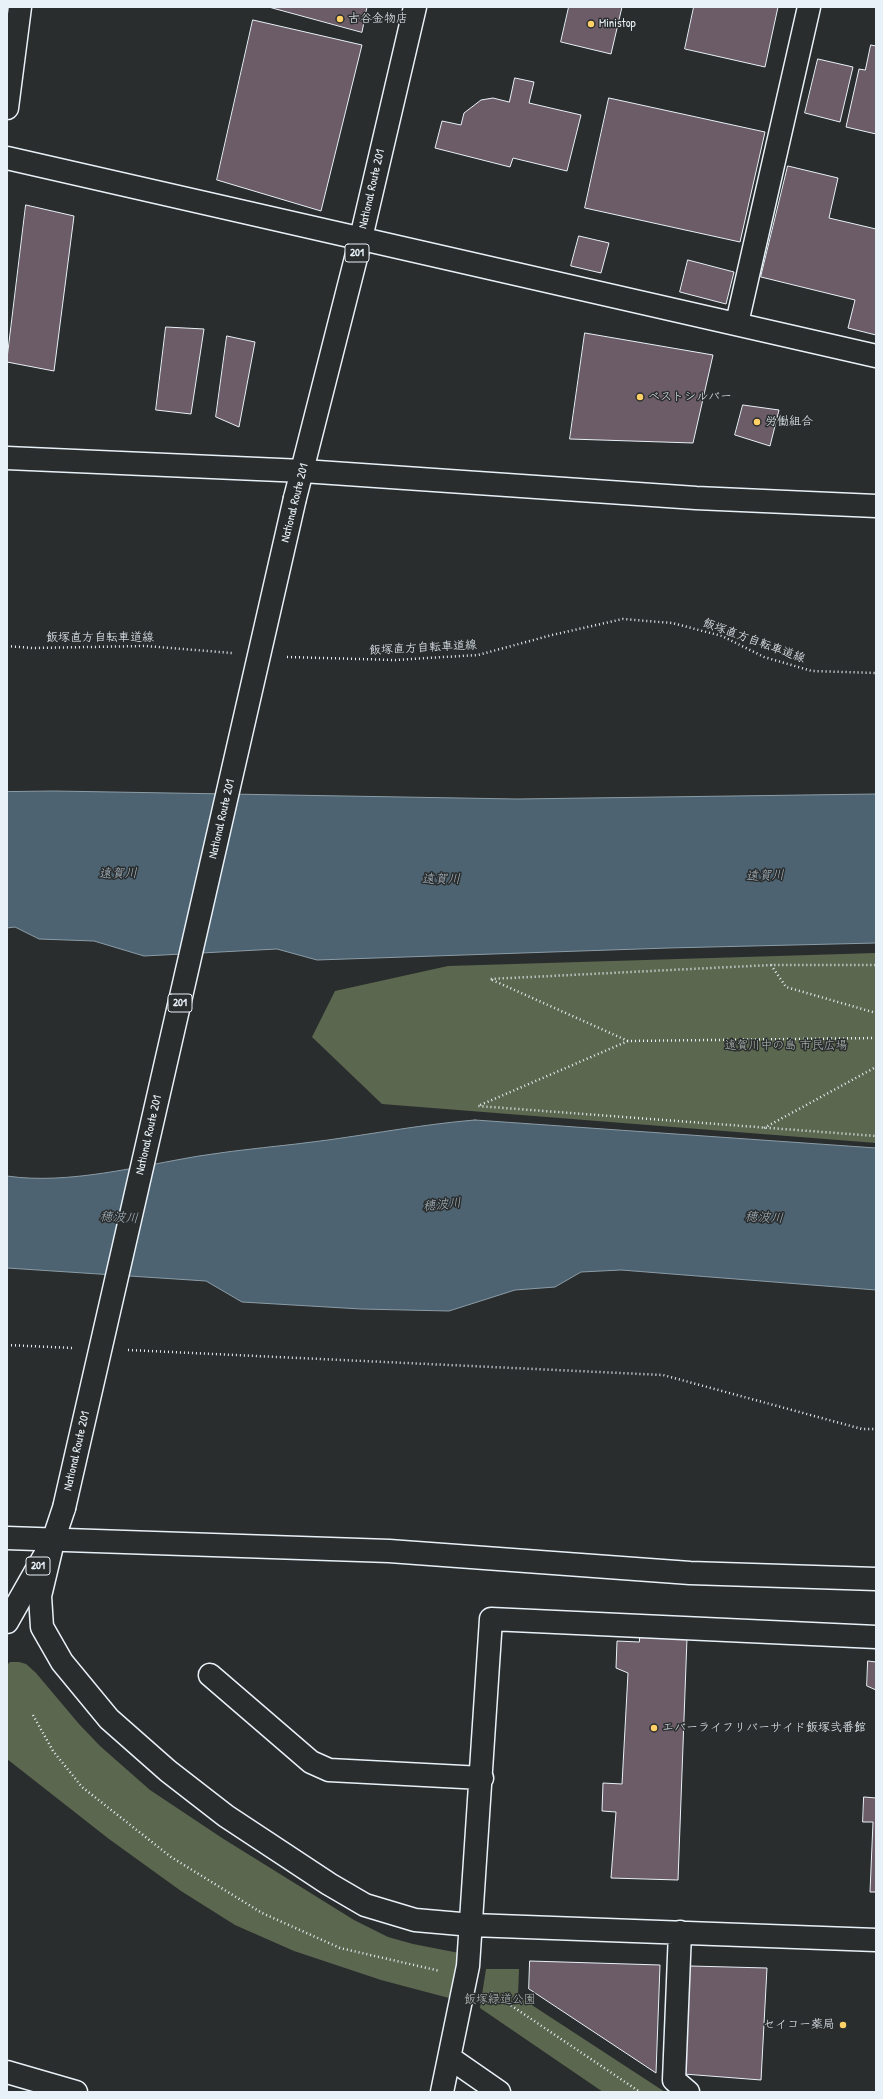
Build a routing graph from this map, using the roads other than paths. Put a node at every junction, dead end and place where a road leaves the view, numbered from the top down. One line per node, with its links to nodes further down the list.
1 (20, 7): 4 (main road)
2 (415, 7): 6 (main road, National Route 201 / 201)
3 (809, 7): 7 (main road)
4 (7, 108)
5 (7, 158): 6 (main road)
6 (361, 238): 7 (main road); 10 (main road, National Route 201 / 201)
7 (737, 323): 8 (main road)
8 (876, 356)
9 (7, 458): 10 (main road)
10 (303, 471): 11 (main road); 13 (main road, National Route 201 / 201, bridge)
11 (876, 506)
12 (7, 1538): 13 (main road)
13 (53, 1540): 14 (main road); 15 (main road, National Route 201 / 201); 19 (main road)
14 (876, 1579)
15 (7, 1622)
16 (876, 1637): 18 (main road)
17 (210, 1675): 18 (main road)
18 (482, 1778): 19 (main road)
19 (472, 1925): 20 (main road); 22 (main road)
20 (680, 1932): 21 (main road); 27 (main road)
21 (876, 1940)
22 (450, 2058): 25 (main road); 26 (main road)
23 (7, 2072): 24 (main road)
24 (76, 2092)
25 (442, 2092)
26 (499, 2092)
27 (688, 2092)

